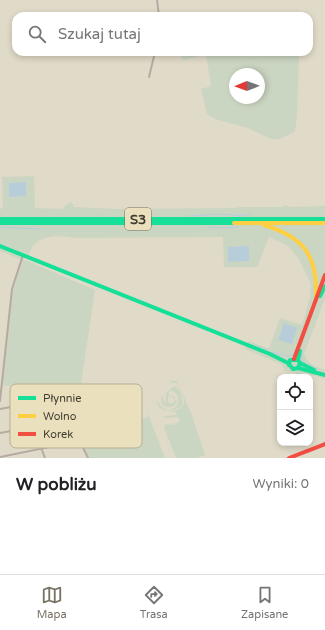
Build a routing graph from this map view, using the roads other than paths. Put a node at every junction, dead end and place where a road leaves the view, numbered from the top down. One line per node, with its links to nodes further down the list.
1 (157, 0): 2 (street)
2 (158, 12)
3 (154, 56): 4 (street)
4 (149, 77)
5 (0, 219): 6 (main road, S3)
6 (325, 219)
7 (0, 223): 8 (main road, S3)
8 (256, 223): 9 (main road, S3); 15 (main road)
9 (325, 223)
10 (0, 246): 11 (main road)
11 (23, 255): 16 (main road); 20 (street)
12 (325, 275): 15 (main road)
13 (325, 281): 15 (main road)
14 (325, 286): 15 (main road)
15 (318, 297): 17 (main road)
16 (272, 355): 17 (main road); 18 (main road)
17 (296, 362): 18 (main road); 18 (main road); 19 (main road)
18 (289, 364)
19 (324, 375)
20 (1, 383): 21 (street)
21 (1, 396): 22 (street)
22 (0, 402)
23 (10, 407): 24 (street)
24 (0, 409)
25 (10, 431): 26 (street)
26 (0, 433)
27 (325, 444): 33 (main road)
28 (41, 448): 30 (street); 31 (street)
29 (83, 448): 32 (street)
30 (0, 457)
31 (45, 458)
32 (88, 458)
33 (289, 458)

